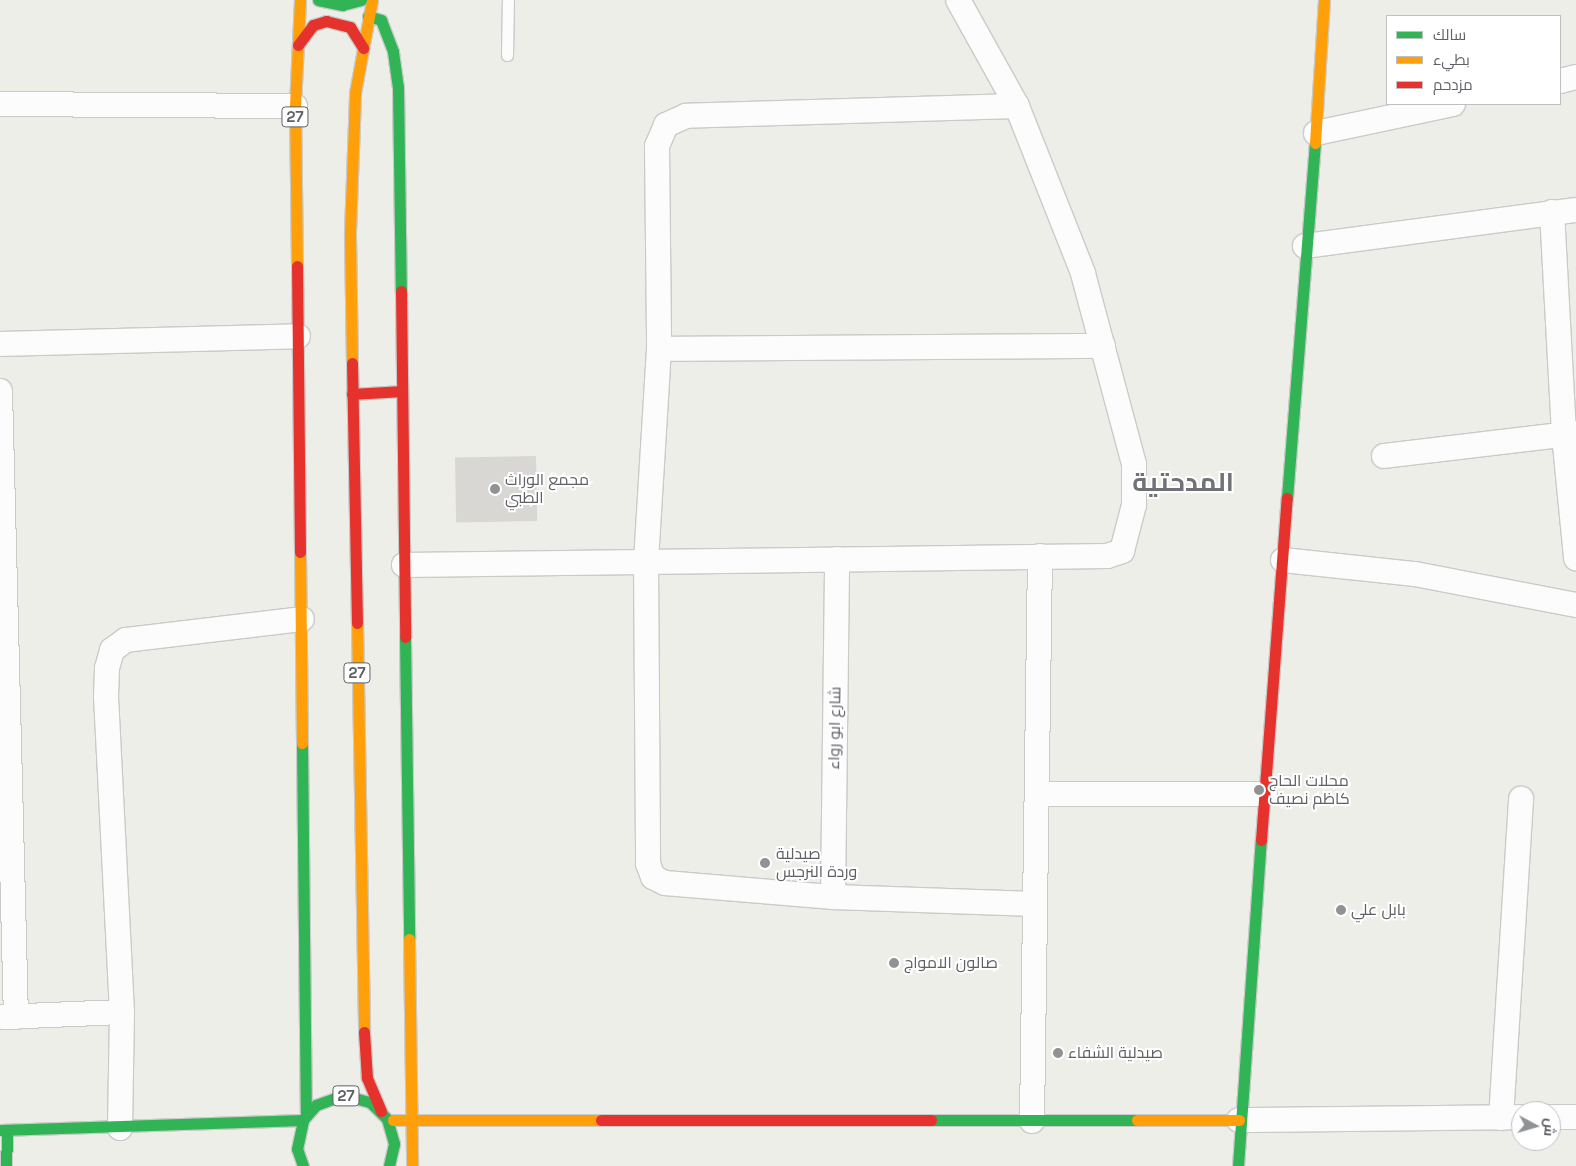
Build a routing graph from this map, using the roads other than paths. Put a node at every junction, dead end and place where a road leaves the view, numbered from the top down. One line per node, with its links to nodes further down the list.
1 (300, 0): 9 (street, 27)
2 (318, 0): 3 (street)
3 (361, 0)
4 (372, 0): 8 (street, 27)
5 (508, 0): 11 (lane)
6 (958, 0): 17 (street)
7 (1324, 0): 18 (street)
8 (368, 16): 10 (street, 27); 27 (street)
9 (298, 45): 10 (street); 16 (street, 27)
10 (363, 48): 28 (street, 27)
11 (507, 55)
12 (1576, 77): 13 (street)
13 (1561, 81)
14 (0, 104): 16 (street)
15 (1449, 105): 18 (street)
16 (295, 106): 22 (street, 27)
17 (1017, 106): 24 (street); 25 (street)
18 (1316, 134): 21 (street)
19 (1576, 210): 20 (street)
20 (1552, 212): 21 (street); 30 (street)
21 (1304, 246): 35 (street)
22 (298, 336): 23 (street); 39 (street, 27)
23 (0, 344)
24 (1103, 346): 25 (street); 32 (street)
25 (659, 349): 36 (street)
26 (0, 391): 29 (street)
27 (402, 391): 28 (street); 37 (street)
28 (352, 394): 49 (street, 27)
29 (0, 434): 40 (street)
30 (1570, 434): 31 (street); 33 (street)
31 (1384, 456)
32 (1040, 556): 34 (street); 41 (street)
33 (1576, 558)
34 (837, 559): 36 (street); 44 (street, شارع ابو رواء)
35 (1283, 560): 38 (street); 42 (street)
36 (646, 561): 37 (street); 44 (street)
37 (404, 565): 56 (street)
38 (1576, 605)
39 (302, 619): 46 (street); 52 (street, 27)
40 (4, 672): 47 (street)
41 (1037, 794): 42 (street); 45 (street)
42 (1265, 794): 54 (street)
43 (1521, 799): 48 (street)
44 (833, 897): 45 (street)
45 (1035, 904): 55 (street)
46 (122, 1012): 47 (street); 57 (street)
47 (8, 1017)
48 (1512, 1101)
49 (384, 1115): 52 (street, 27); 56 (street); 61 (street, 27)
50 (1561, 1117): 51 (street)
51 (1576, 1117)
52 (305, 1118): 57 (street); 60 (street, 27)
53 (1511, 1118): 54 (street)
54 (1238, 1120): 55 (street); 63 (street)
55 (1032, 1121): 56 (street)
56 (411, 1122): 62 (street)
57 (120, 1128): 58 (street)
58 (4, 1130): 59 (street)
59 (6, 1166)
60 (303, 1166)
61 (389, 1166)
62 (412, 1166)
63 (1238, 1166)

